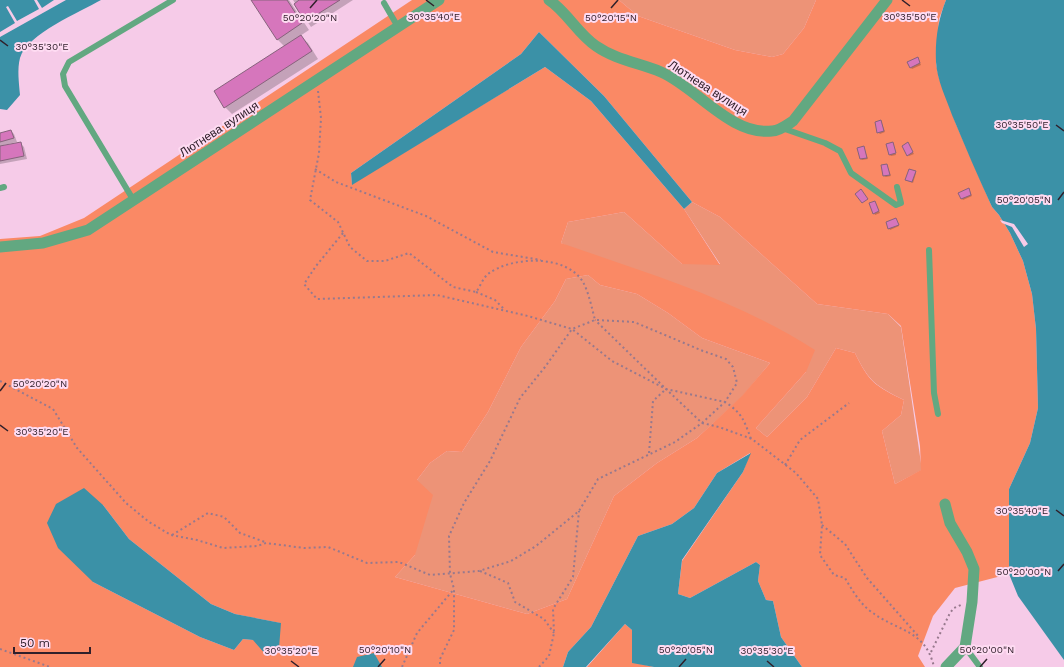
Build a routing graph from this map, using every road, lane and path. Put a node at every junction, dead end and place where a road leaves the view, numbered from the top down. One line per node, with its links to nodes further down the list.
1 (172, 0): 11 (lane)
2 (439, 0): 6 (street, Лютнева вулиця)
3 (548, 0): 8 (street, Лютнева вулиця)
4 (887, 0): 8 (street)
5 (384, 3): 6 (lane)
6 (398, 27): 7 (street, Лютнева вулиця)
7 (318, 80): 9 (path); 11 (street, Лютнева вулиця)
8 (782, 128): 10 (lane)
9 (315, 169): 12 (path); 15 (path)
10 (897, 188)
11 (134, 201): 13 (street, Лютнева вулиця)
12 (344, 233): 16 (path); 17 (path)
13 (0, 247)
14 (929, 250): 24 (lane)
15 (548, 261): 16 (path); 18 (path)
16 (476, 292): 17 (path)
17 (506, 311): 19 (path)
18 (595, 320): 19 (path); 21 (path); 22 (path)
19 (572, 329): 21 (path); 35 (path)
20 (0, 381): 32 (path)
21 (666, 389): 22 (path); 25 (path); 27 (path)
22 (725, 402): 25 (path); 26 (path)
23 (849, 402): 28 (path)
24 (938, 414)
25 (702, 423): 26 (path); 27 (path)
26 (752, 440): 28 (path)
27 (649, 453): 30 (path)
28 (785, 465): 31 (path)
29 (945, 504): 37 (street)
30 (579, 511): 34 (path); 38 (path)
31 (822, 524): 39 (path); 39 (path)
32 (171, 535): 33 (path); 33 (path)
33 (266, 543): 35 (path)
34 (479, 571): 35 (path); 38 (path)
35 (450, 574): 36 (path)
36 (454, 589): 44 (path); 45 (path)
37 (972, 602): 40 (street); 42 (path)
38 (554, 633): 46 (path)
39 (920, 639): 42 (path)
40 (965, 647): 48 (street); 49 (lane)
41 (0, 649): 43 (path)
42 (931, 653): 47 (path)
43 (50, 667)
44 (402, 667)
45 (440, 667)
46 (539, 667)
47 (934, 667)
48 (946, 667)
49 (980, 667)

